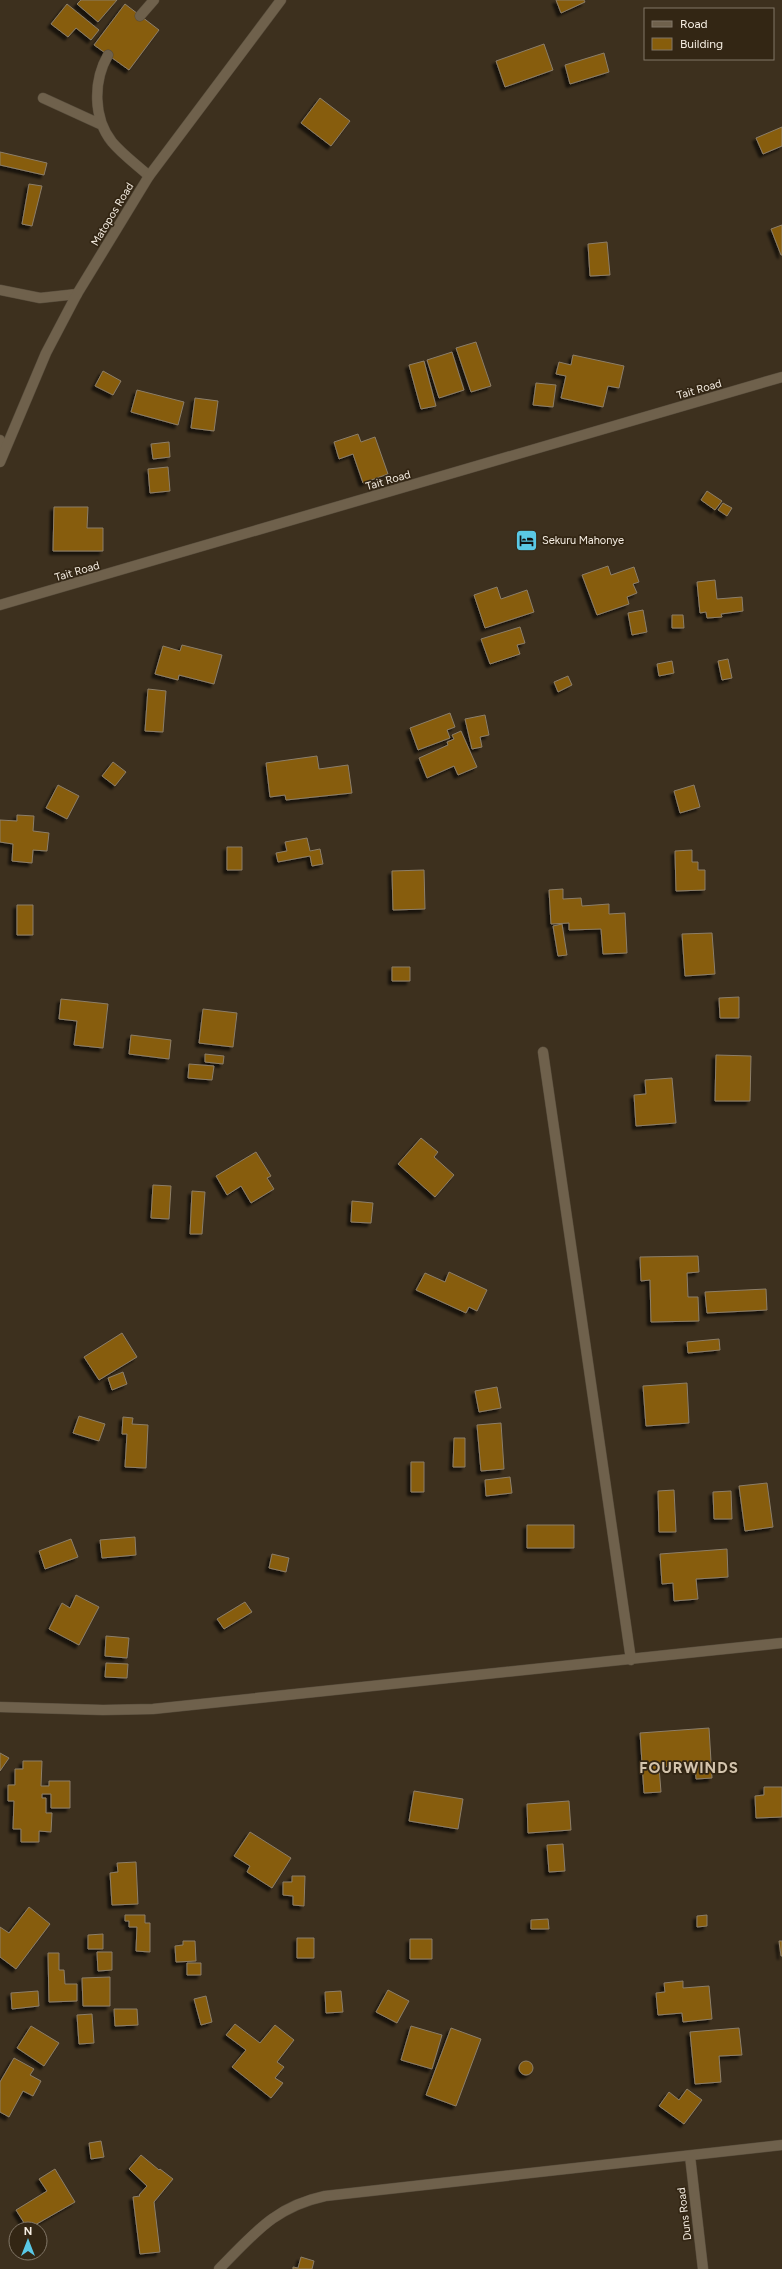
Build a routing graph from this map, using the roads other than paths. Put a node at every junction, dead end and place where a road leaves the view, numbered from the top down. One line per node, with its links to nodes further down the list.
1 (154, 0): 3 (street)
2 (280, 0): 7 (street, Matopos Road)
3 (140, 16)
4 (108, 55): 6 (street)
5 (43, 98): 6 (street)
6 (102, 125): 7 (street)
7 (149, 176): 9 (street, Matopos Road)
8 (0, 290): 9 (street)
9 (77, 294): 12 (street, Matopos Road)
10 (782, 377): 14 (street, Tait Road)
11 (0, 440): 12 (street)
12 (4, 452): 13 (street, Matopos Road)
13 (0, 462)
14 (0, 606)
15 (543, 1052): 17 (street)
16 (782, 1643): 17 (street)
17 (631, 1660): 18 (street)
18 (0, 1707)
19 (782, 2145): 20 (street)
20 (690, 2156): 21 (street); 22 (street, Duns Road)
21 (219, 2269)
22 (703, 2269)

